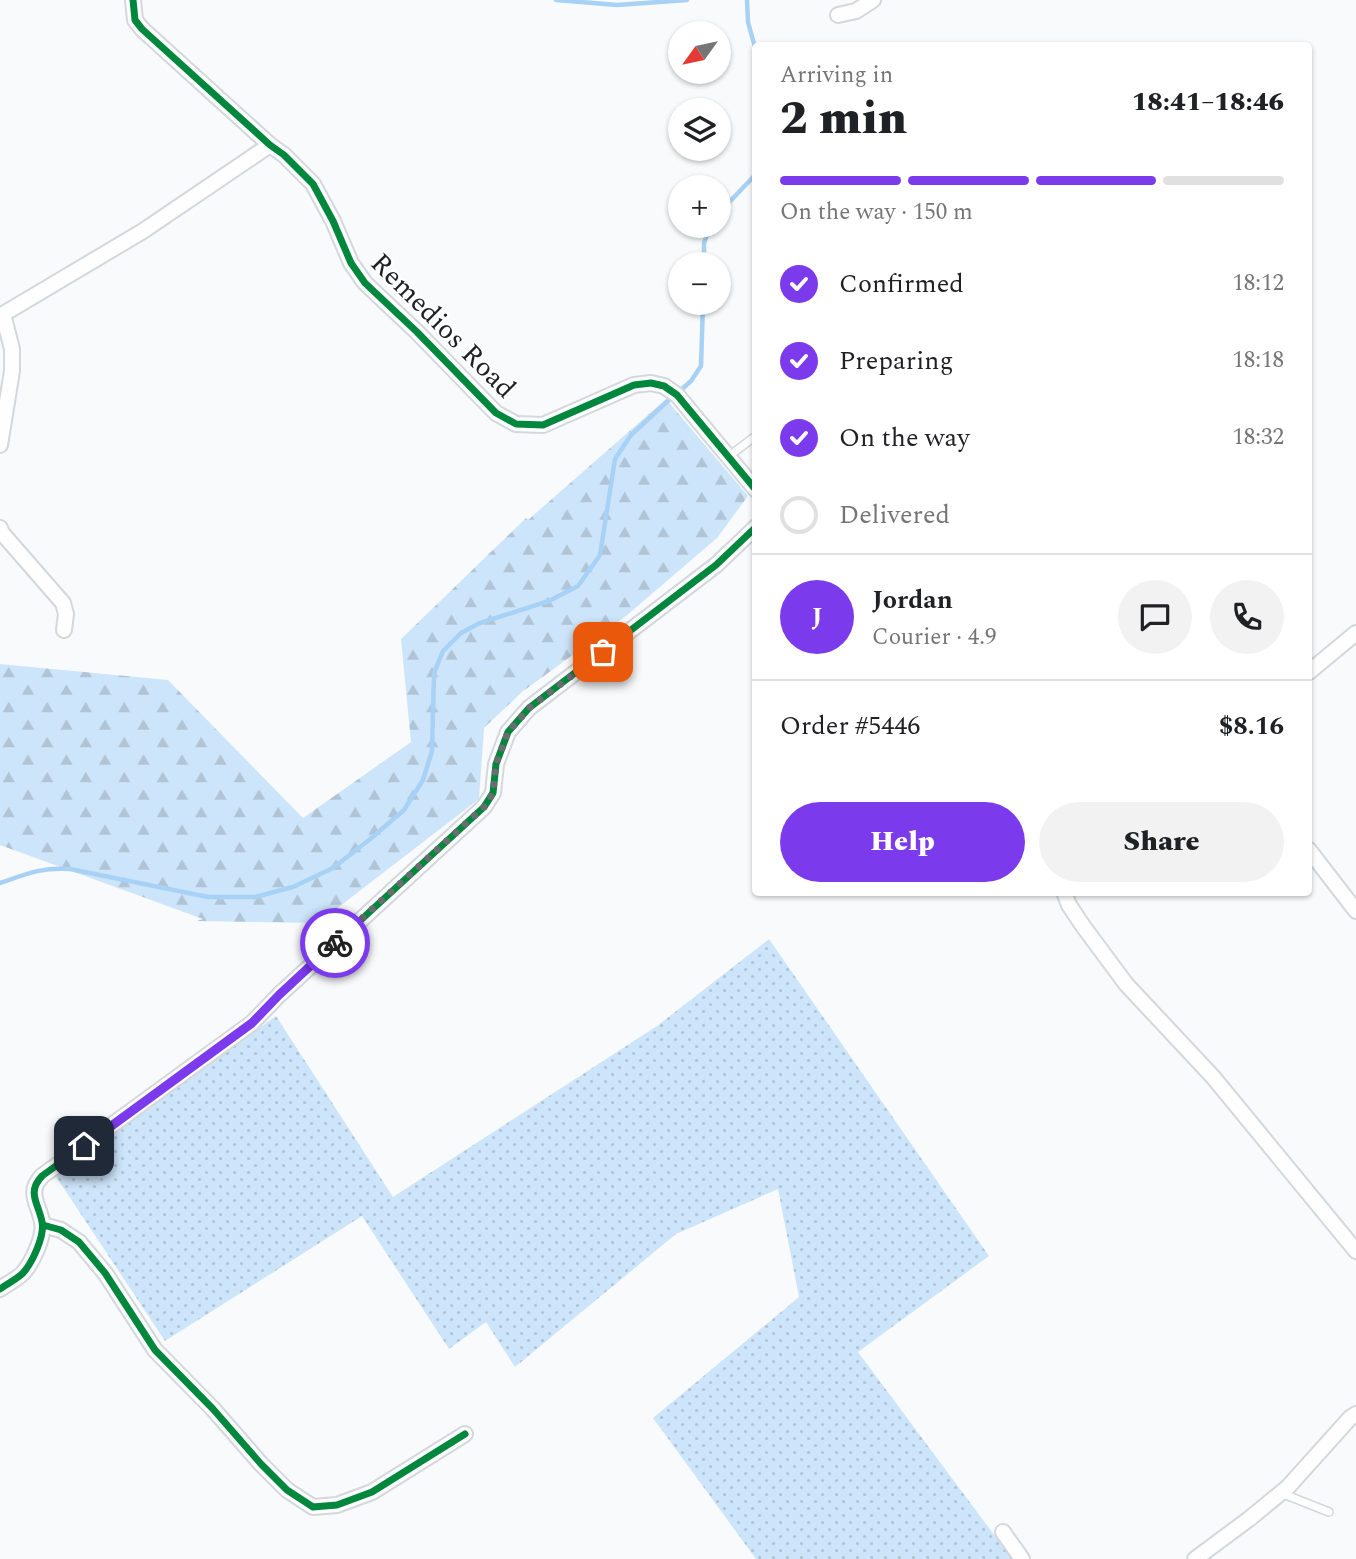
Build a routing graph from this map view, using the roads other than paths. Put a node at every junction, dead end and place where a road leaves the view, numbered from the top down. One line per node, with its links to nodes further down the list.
1 (873, 0): 3 (street)
2 (133, 2): 4 (street, Remedios Road)
3 (838, 15)
4 (270, 145): 5 (street); 8 (street, Remedios Road)
5 (2, 315): 7 (street)
6 (752, 439): 8 (lane)
7 (0, 445)
8 (729, 456): 9 (street, Remedios Road)
9 (752, 483)
10 (0, 528): 12 (street)
11 (752, 531): 18 (street)
12 (64, 630)
13 (1356, 633): 14 (street)
14 (1312, 670)
15 (1312, 854): 17 (street)
16 (1066, 896): 19 (street)
17 (1356, 911)
18 (43, 1224): 20 (street); 22 (street)
19 (1356, 1251)
20 (0, 1289)
21 (1356, 1414): 23 (street)
22 (465, 1434)
23 (1280, 1493): 24 (lane); 27 (street)
24 (1329, 1512)
25 (1003, 1532): 26 (street)
26 (1022, 1559)
27 (1195, 1559)

